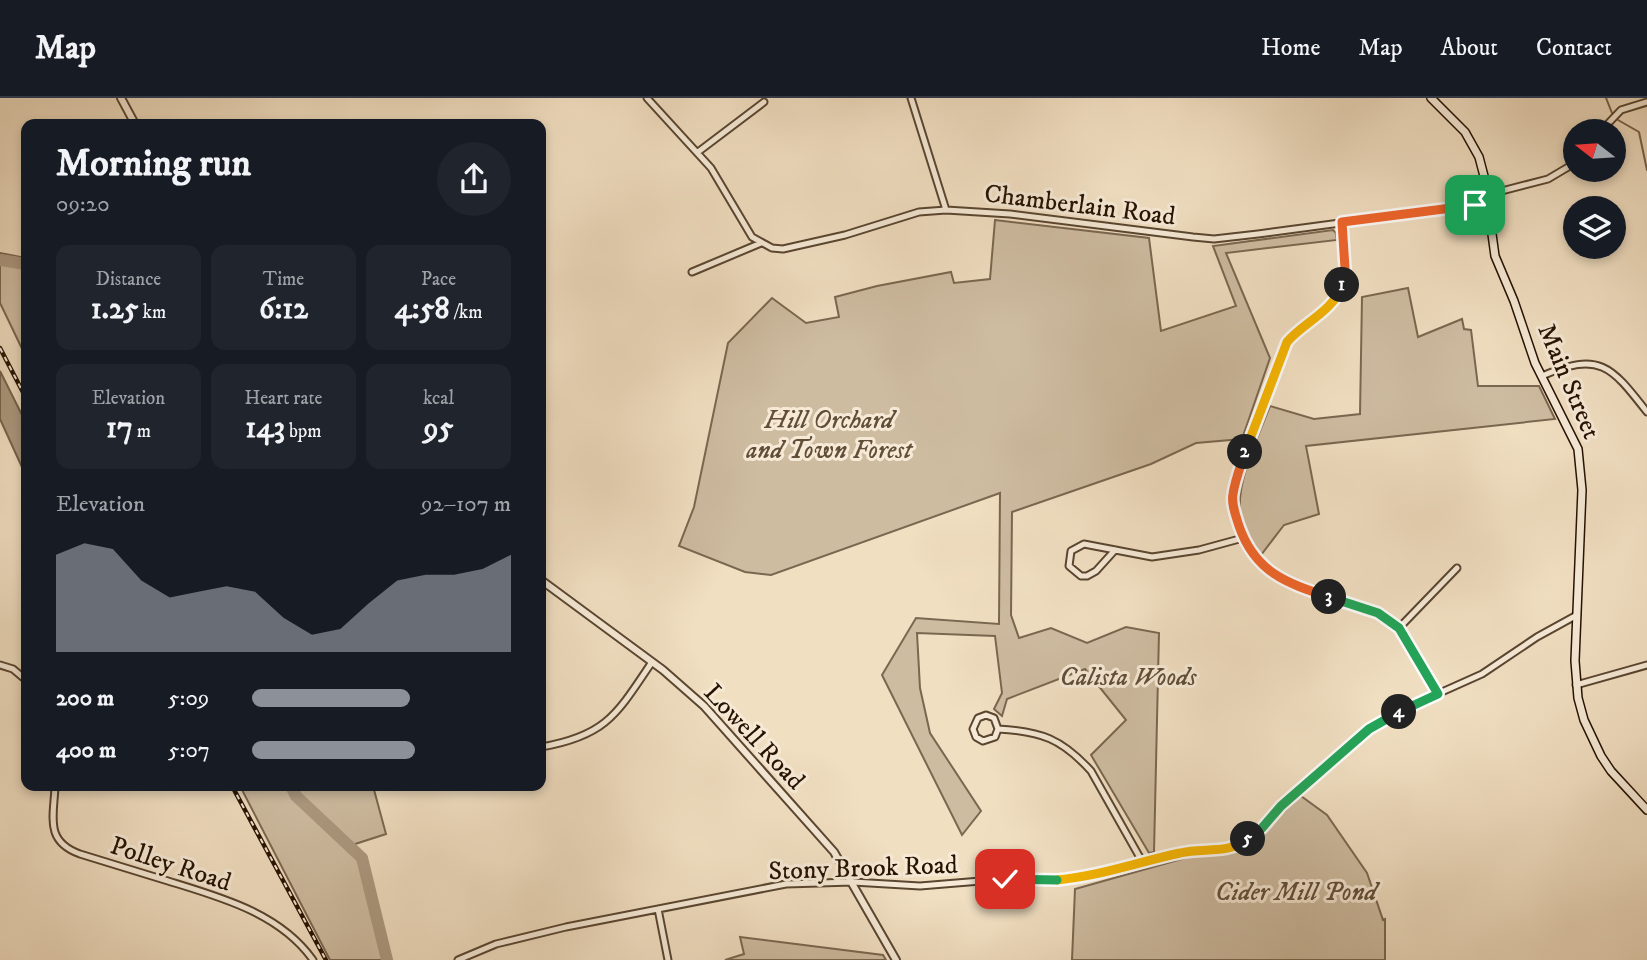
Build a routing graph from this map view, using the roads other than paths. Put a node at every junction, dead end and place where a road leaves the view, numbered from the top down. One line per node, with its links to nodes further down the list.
1 (121, 98): 9 (street)
2 (647, 98): 11 (street)
3 (911, 98): 14 (street)
4 (1431, 98): 13 (main road, Main Street)
5 (1626, 98): 8 (street)
6 (764, 102): 11 (street)
7 (1647, 102): 8 (street)
8 (1631, 106): 10 (street)
9 (132, 119)
10 (1612, 119)
11 (698, 152): 16 (street)
12 (1563, 170): 13 (street, Chamberlain Road)
13 (1487, 198): 15 (street, Chamberlain Road); 18 (main road, Main Street)
14 (946, 209): 15 (street, Chamberlain Road); 16 (street, Chamberlain Road)
15 (1342, 222): 20 (street)
16 (761, 243): 17 (street)
17 (692, 272)
18 (1542, 376): 19 (street); 24 (main road, Main Street)
19 (1647, 412)
20 (1243, 538): 21 (street); 25 (street)
21 (1115, 550): 21 (street)
22 (1457, 568): 25 (street)
23 (546, 584): 26 (street, Lowell Road)
24 (1577, 615): 30 (main road, Main Street); 31 (street, Stony Brook Road)
25 (1399, 628): 31 (street)
26 (652, 662): 33 (street); 37 (street, Lowell Road)
27 (0, 665): 29 (street)
28 (1647, 665): 30 (street)
29 (21, 676)
30 (1576, 685): 35 (main road, Main Street)
31 (1438, 694): 36 (street, Stony Brook Road)
32 (999, 729): 32 (street); 36 (street)
33 (546, 746)
34 (55, 791): 39 (street, Polley Road)
35 (1647, 810)
36 (1143, 863): 37 (street, Stony Brook Road)
37 (853, 882): 38 (street, Stony Brook Road); 42 (street, Lowell Road)
38 (658, 909): 40 (street, Stony Brook Road); 41 (street)
39 (313, 960)
40 (458, 960)
41 (668, 960)
42 (896, 960)

